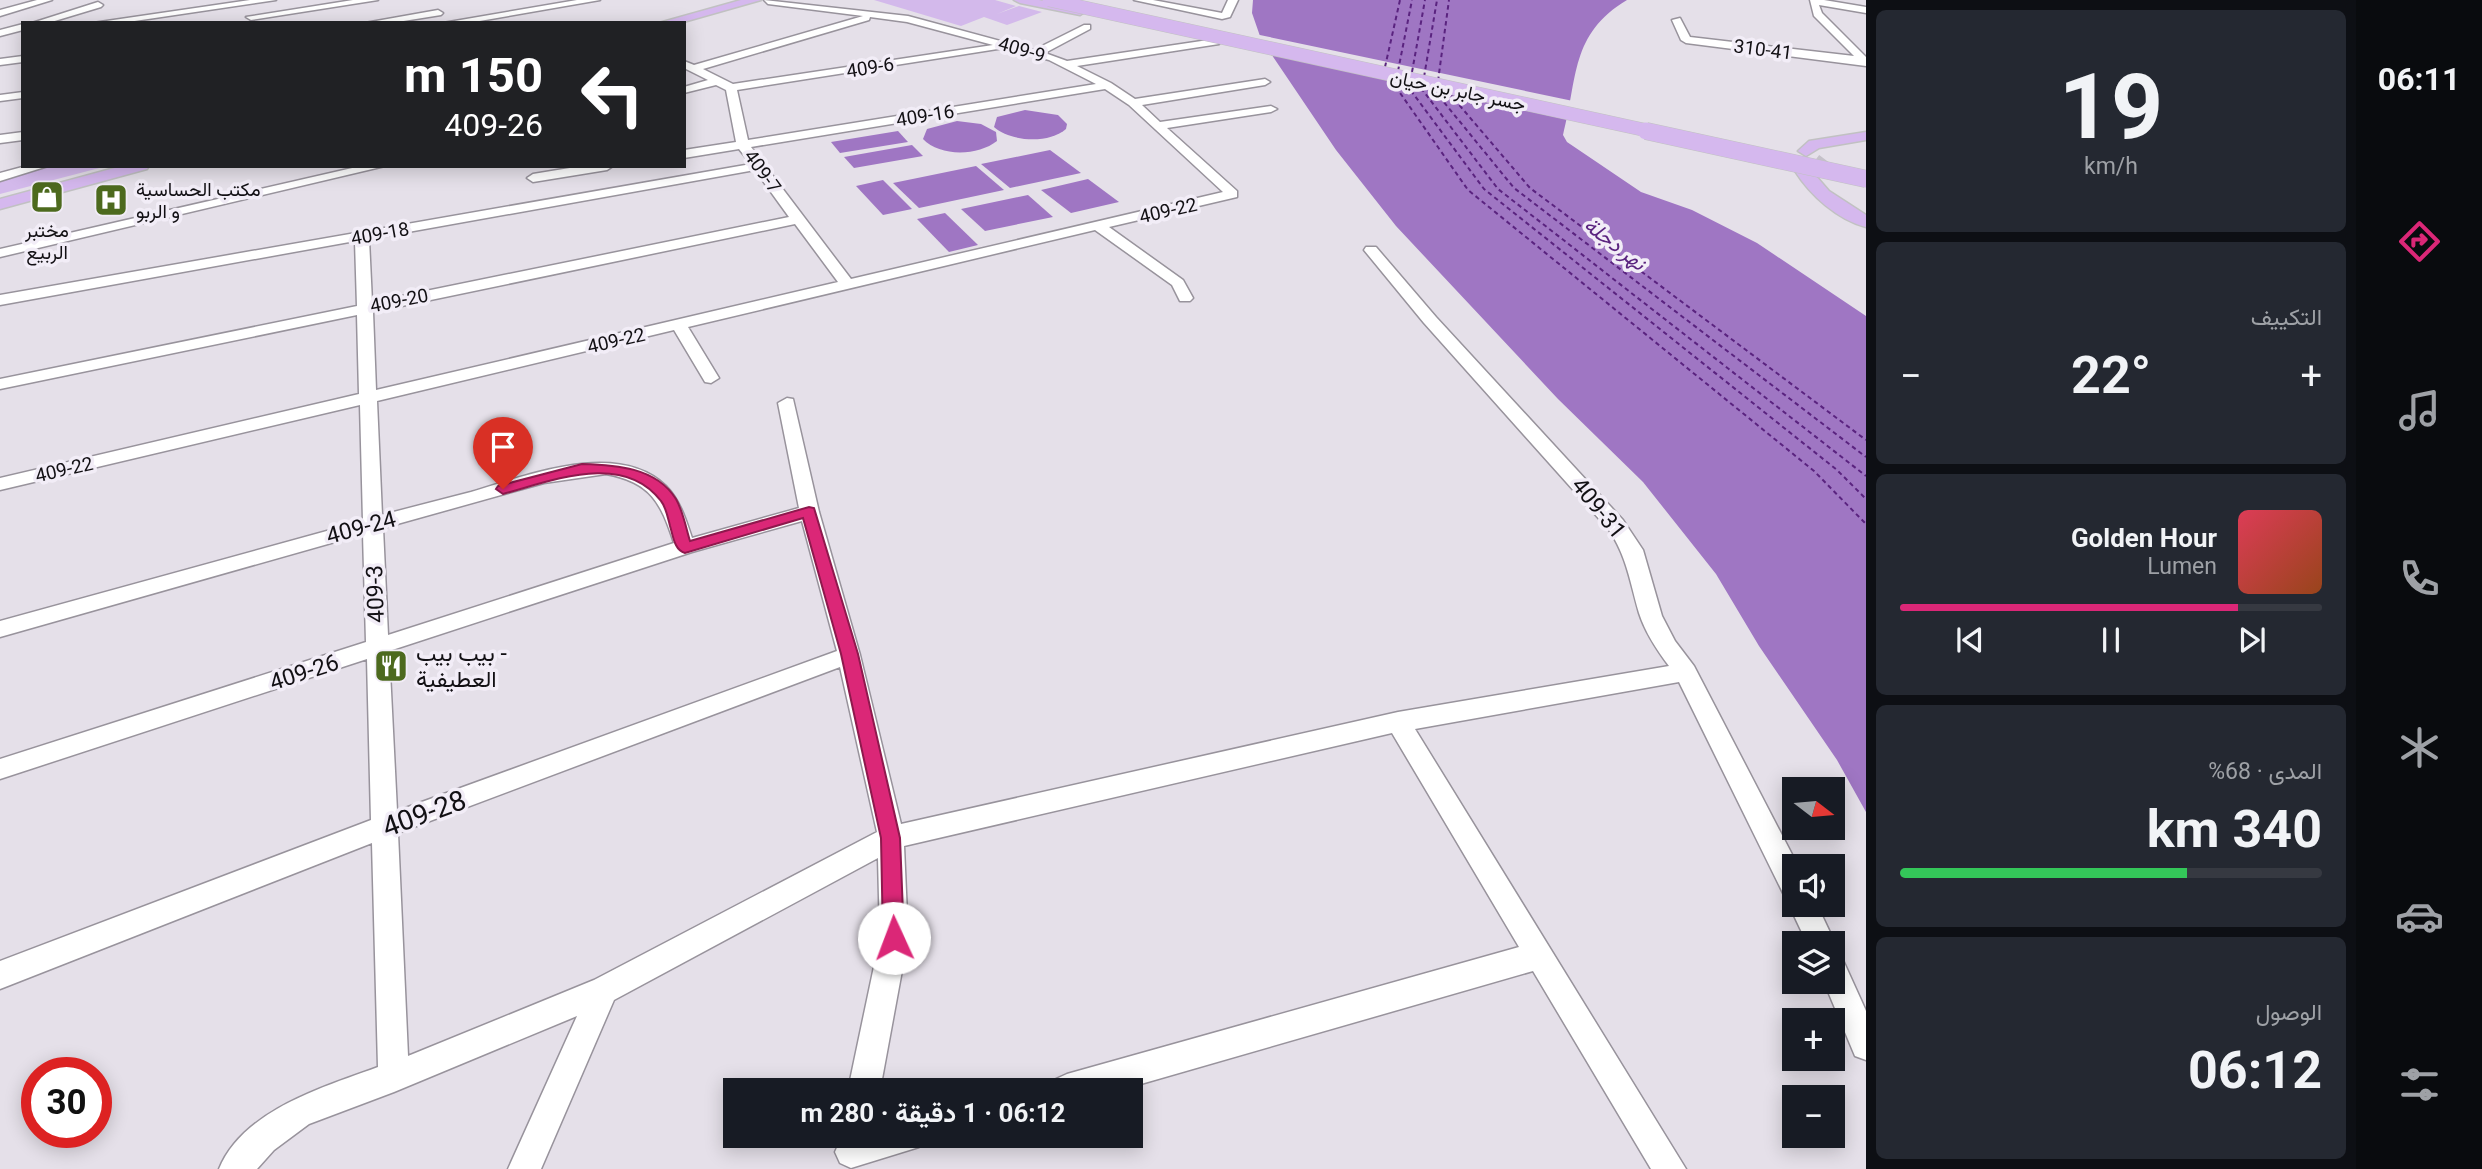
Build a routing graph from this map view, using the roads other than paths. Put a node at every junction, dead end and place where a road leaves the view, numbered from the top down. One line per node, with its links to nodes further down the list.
1 (47, 0): 17 (street)
2 (271, 0): 26 (street)
3 (373, 0): 19 (street)
4 (595, 0): 20 (street)
5 (765, 0): 14 (main road); 18 (street, 409-9); 29 (main road)
6 (1020, 0): 22 (main road, bridge)
7 (1049, 0): 22 (main road, جسر جابر بن حيان, bridge)
8 (1071, 0): 22 (main road, جسر جابر بن حيان, bridge)
9 (1084, 0): 22 (main road, bridge)
10 (1139, 0): 11 (street)
11 (1233, 0)
12 (1816, 1): 16 (street); 37 (street)
13 (433, 2): 21 (street)
14 (734, 2): 28 (main road)
15 (99, 3): 24 (street); 25 (street)
16 (1866, 10)
17 (0, 13)
18 (875, 15): 34 (street, 409-9); 40 (street)
19 (244, 18)
20 (492, 19): 21 (street)
21 (443, 20): 27 (street)
22 (1143, 20): 66 (main road, جسر جابر بن حيان, bridge); 71 (main road, جسر جابر بن حيان, bridge)
23 (1677, 20): 37 (street, 310-41)
24 (43, 21)
25 (97, 21)
26 (112, 21)
27 (419, 21)
28 (672, 21)
29 (686, 22)
30 (1087, 27): 35 (street)
31 (21, 28): 32 (street)
32 (0, 33)
33 (1215, 42): 39 (street)
34 (1009, 45): 35 (street, 409-9); 44 (street, 409-6)
35 (1036, 53): 39 (street, 409-9)
36 (21, 58): 38 (street)
37 (1864, 61)
38 (0, 62)
39 (1067, 64): 43 (street, 409-9)
40 (689, 67): 41 (street)
41 (717, 81): 44 (street); 45 (street)
42 (1265, 82): 48 (street)
43 (1107, 85): 48 (street, 409-9); 55 (street, 409-16)
44 (731, 88): 55 (street, 409-7)
45 (686, 89)
46 (21, 95): 47 (street)
47 (0, 98)
48 (1133, 103): 50 (street, 409-9)
49 (1271, 109): 50 (street)
50 (1160, 125): 72 (street, 409-9)
51 (21, 136): 53 (street)
52 (1866, 136): 56 (main road)
53 (0, 139)
54 (1866, 143): 58 (main road)
55 (743, 145): 57 (street, 409-16); 59 (street, 409-7)
56 (1806, 151)
57 (686, 154)
58 (1829, 156)
59 (760, 166): 75 (street, 409-18); 77 (street, 409-7)
60 (34, 168): 69 (street)
61 (108, 168): 73 (main road)
62 (134, 168): 74 (main road)
63 (370, 168): 82 (street)
64 (525, 168): 70 (street)
65 (595, 168): 70 (street)
66 (1866, 170)
67 (1803, 171): 78 (main road)
68 (1824, 176): 76 (main road)
69 (0, 177)
70 (533, 178): 75 (street)
71 (1866, 179)
72 (1232, 194): 79 (street, 409-22)
73 (0, 197)
74 (0, 204)
75 (530, 206): 80 (street, 409-18)
76 (1866, 211)
77 (798, 219): 83 (street, 409-7); 86 (street, 409-20)
78 (1866, 222)
79 (1098, 226): 83 (street, 409-22); 84 (street)
80 (362, 236): 85 (street, 409-18); 86 (street, 409-3)
81 (1371, 250): 99 (street, 409-31)
82 (0, 253)
83 (848, 286): 87 (street, 409-22)
84 (1185, 298)
85 (0, 300)
86 (364, 307): 89 (street, 409-20); 90 (street, 409-3)
87 (680, 325): 88 (street); 90 (street, 409-22)
88 (710, 378)
89 (0, 384)
90 (368, 397): 92 (street, 409-22); 94 (street, 409-3)
91 (787, 403): 93 (street)
92 (0, 484)
93 (809, 512): 95 (street, 409-26); 98 (street)
94 (373, 524): 95 (street, 409-24); 96 (street, 409-24); 97 (street, 409-3)
95 (685, 547): 97 (street, 409-26)
96 (0, 629)
97 (377, 649): 101 (street, 409-26); 102 (street, 409-3)
98 (849, 654): 102 (street, 409-28); 103 (street)
99 (1686, 672): 100 (street); 104 (street, 409-31)
100 (1398, 722): 103 (street); 105 (street)
101 (0, 769)
102 (384, 827): 106 (street, 409-28); 110 (street, 409-3)
103 (891, 838): 107 (street); 111 (street)
104 (1782, 862)
105 (1540, 955): 112 (street); 115 (street)
106 (0, 975)
107 (604, 989): 110 (street); 114 (street)
108 (1843, 994): 109 (street)
109 (1866, 1045)
110 (394, 1077): 113 (street)
111 (866, 1078)
112 (1109, 1078)
113 (235, 1169)
114 (524, 1169)
115 (1670, 1169)

